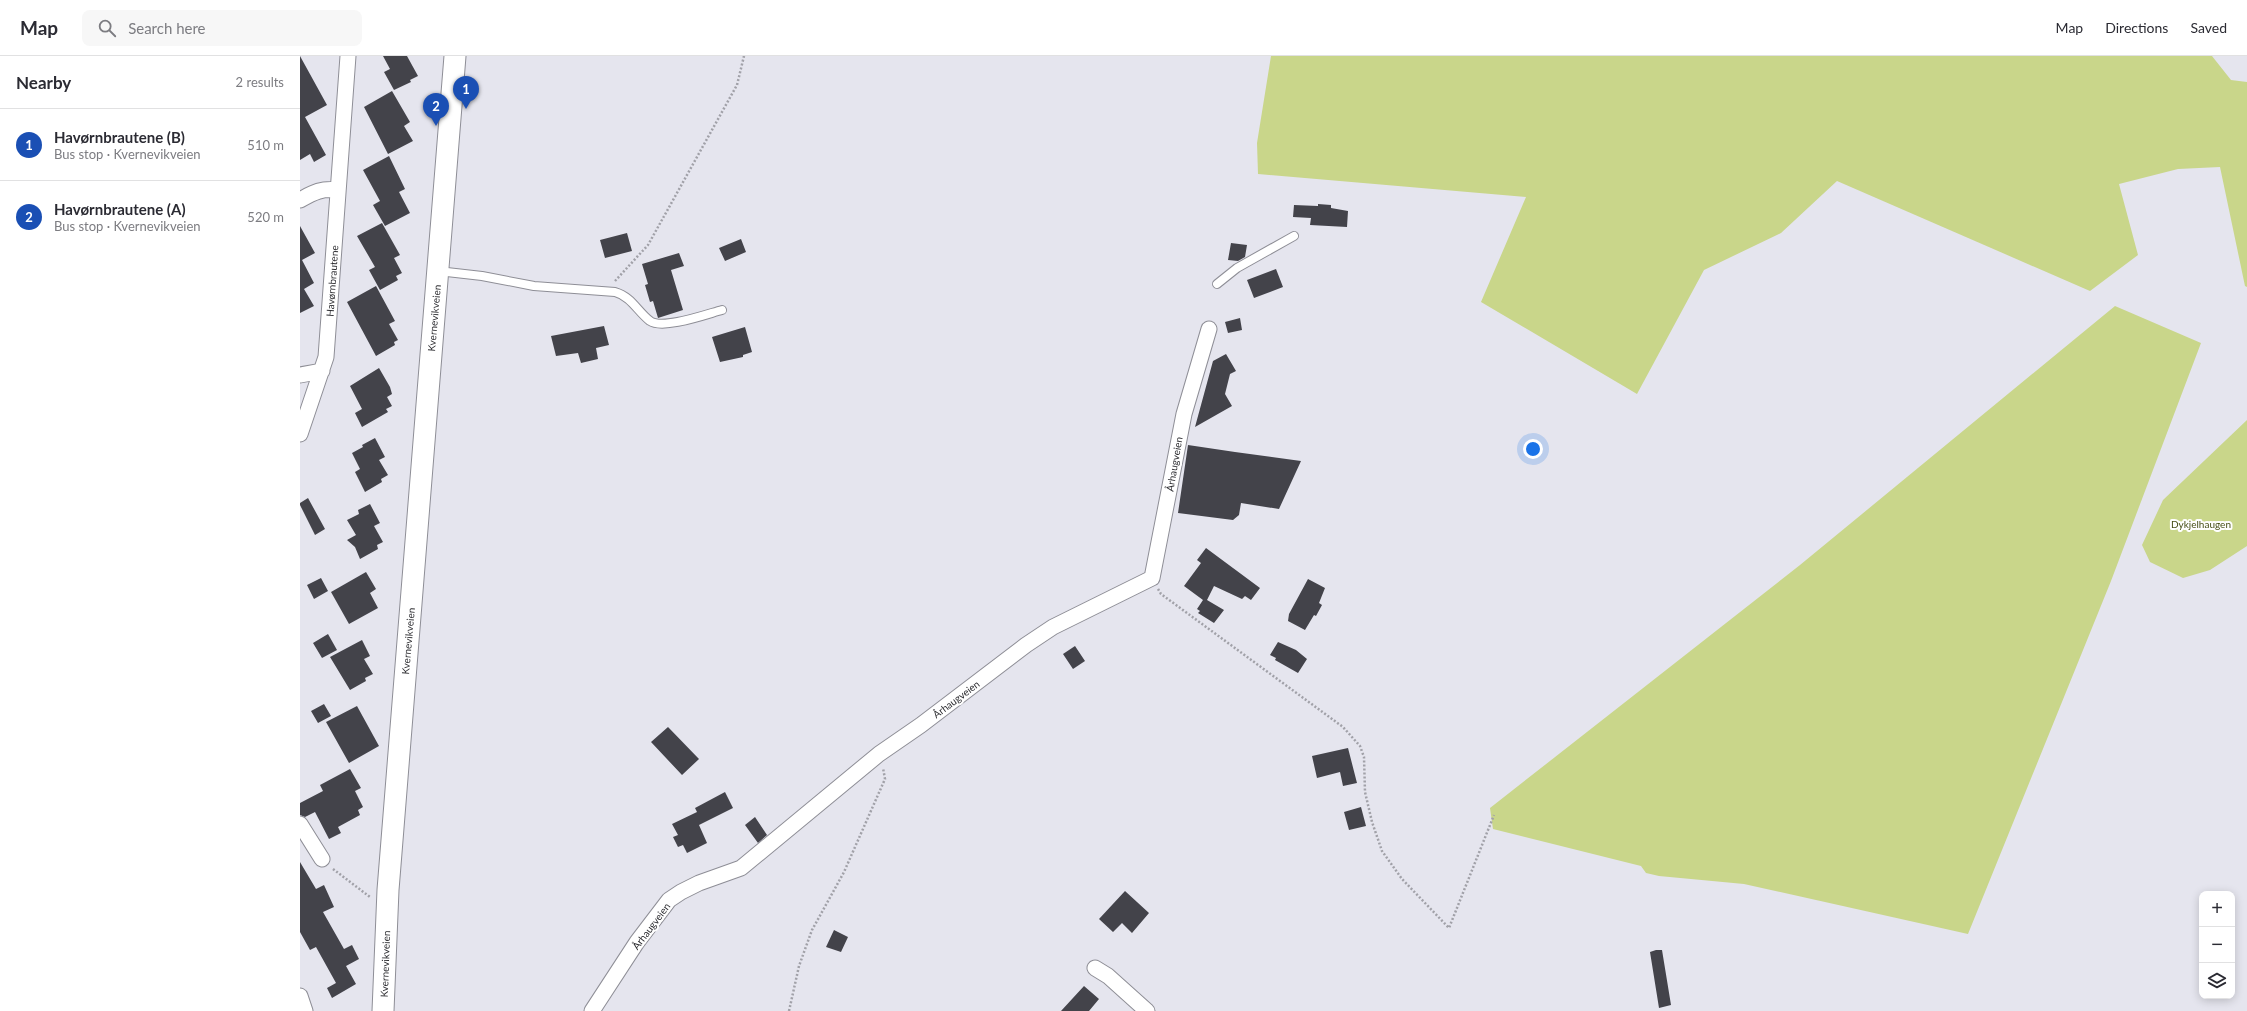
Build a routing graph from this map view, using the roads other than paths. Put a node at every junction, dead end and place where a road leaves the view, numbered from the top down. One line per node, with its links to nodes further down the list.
1 (348, 56): 3 (street, Havørnbrautene)
2 (455, 56): 6 (main road, Kvernevikveien)
3 (338, 190): 4 (street); 10 (street, Havørnbrautene)
4 (300, 200)
5 (1294, 236): 7 (lane)
6 (438, 271): 8 (lane, Kvernevikveien); 18 (main road, Kvernevikveien)
7 (1217, 284)
8 (722, 310)
9 (1209, 329): 19 (street, Århaugveien)
10 (322, 371): 11 (street); 12 (street, Havørnbrautene)
11 (300, 375)
12 (300, 434)
13 (300, 824): 14 (street)
14 (322, 859)
15 (1095, 968): 20 (street)
16 (300, 996): 17 (street)
17 (305, 1011)
18 (383, 1011)
19 (592, 1011)
20 (1147, 1011)

